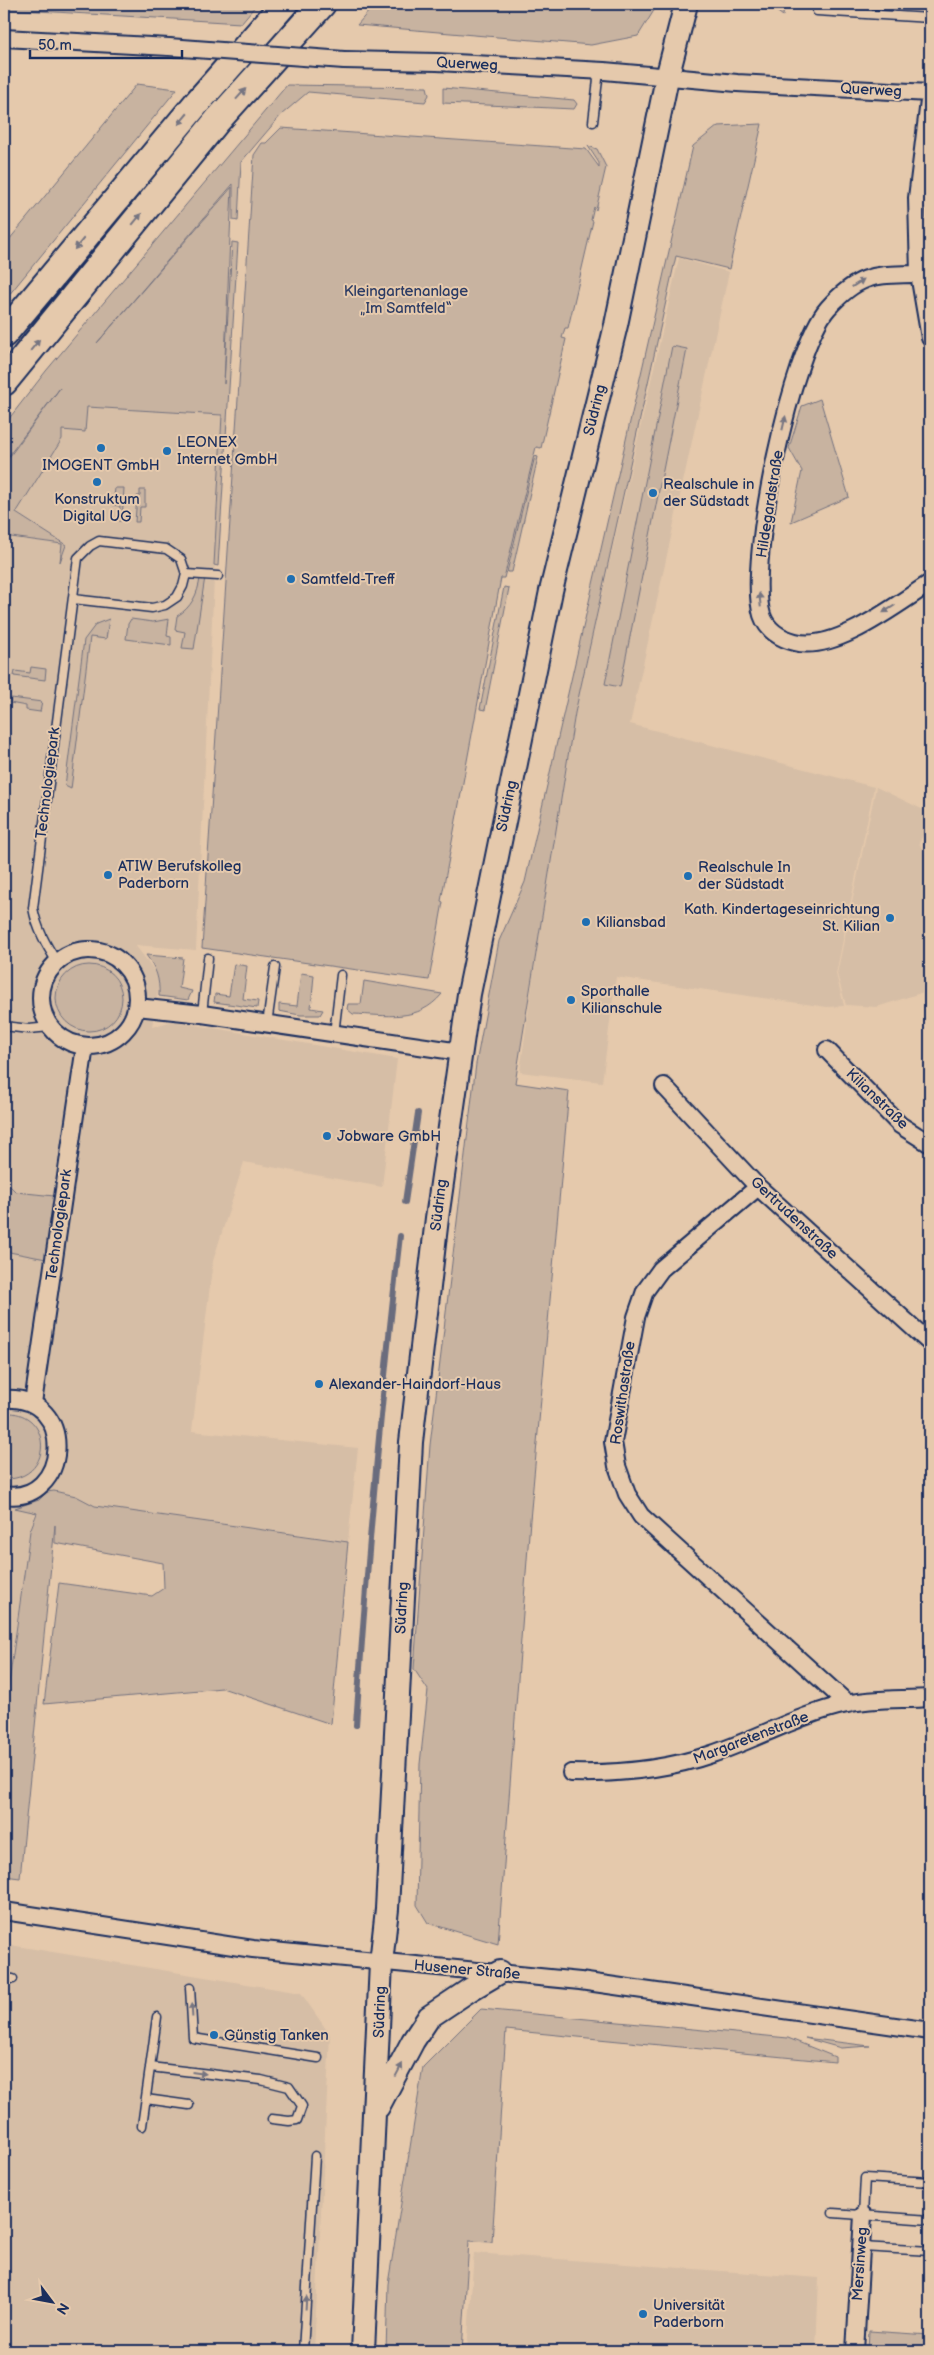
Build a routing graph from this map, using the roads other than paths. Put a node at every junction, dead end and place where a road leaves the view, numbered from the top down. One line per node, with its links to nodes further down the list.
1 (284, 4): 12 (highway, one-way to 12)
2 (322, 4): 14 (highway, one-way to 2)
3 (686, 4): 8 (main road, Südring)
4 (817, 11): 5 (lane)
5 (930, 18)
6 (4, 38): 7 (street, Querweg, bridge)
7 (599, 71): 8 (street, Querweg); 10 (lane)
8 (667, 78): 9 (street, Querweg); 31 (main road, Südring)
9 (930, 93): 11 (street)
10 (593, 122)
11 (925, 274): 13 (street); 17 (street, Hildegardstraße, one-way to 11)
12 (4, 334)
13 (930, 338)
14 (4, 382)
15 (186, 574): 16 (lane); 18 (lane); 18 (lane, Technologiepark)
16 (218, 576)
17 (930, 583)
18 (73, 599): 20 (lane, Technologiepark)
19 (208, 958): 24 (lane)
20 (57, 962): 23 (street); 27 (street)
21 (275, 968): 25 (lane)
22 (341, 976): 28 (lane)
23 (137, 1007): 24 (street); 29 (street)
24 (202, 1014): 25 (street)
25 (267, 1024): 28 (street)
26 (4, 1026): 27 (lane)
27 (50, 1027): 29 (street)
28 (334, 1034): 31 (street)
29 (85, 1046): 37 (street, Technologiepark)
30 (827, 1050): 33 (street, Kilianstraße)
31 (460, 1052): 43 (main road, Südring)
32 (664, 1086): 34 (street, Gertrudenstraße)
33 (930, 1144)
34 (758, 1186): 35 (street, Gertrudenstraße); 40 (street, Roswithastraße)
35 (930, 1343)
36 (4, 1399): 37 (street)
37 (33, 1404): 38 (street)
38 (4, 1495)
39 (930, 1698): 40 (street, Margaretenstraße)
40 (848, 1704): 41 (street, Margaretenstraße)
41 (571, 1773)
42 (4, 1911): 43 (street, Husener Straße)
43 (381, 1963): 44 (street, Husener Straße); 54 (main road, Südring)
44 (500, 1972): 49 (street, Husener Straße); 54 (main road, one-way to 44)
45 (4, 1978): 46 (lane)
46 (13, 1979)
47 (190, 1988): 50 (lane, one-way to 47)
48 (157, 2017): 51 (lane)
49 (930, 2031)
50 (318, 2058)
51 (150, 2067): 52 (lane); 55 (lane, one-way to 55)
52 (146, 2099): 53 (lane); 56 (lane)
53 (189, 2105)
54 (375, 2112): 65 (main road, Südring)
55 (272, 2118)
56 (142, 2126)
57 (315, 2156): 64 (lane, one-way to 57)
58 (930, 2182): 60 (lane)
59 (833, 2213): 60 (lane)
60 (863, 2215): 61 (lane, Mersinweg); 62 (street, Mersinweg)
61 (930, 2220)
62 (862, 2247): 63 (lane); 66 (street, Mersinweg)
63 (930, 2251)
64 (303, 2351)
65 (363, 2351)
66 (855, 2351)

